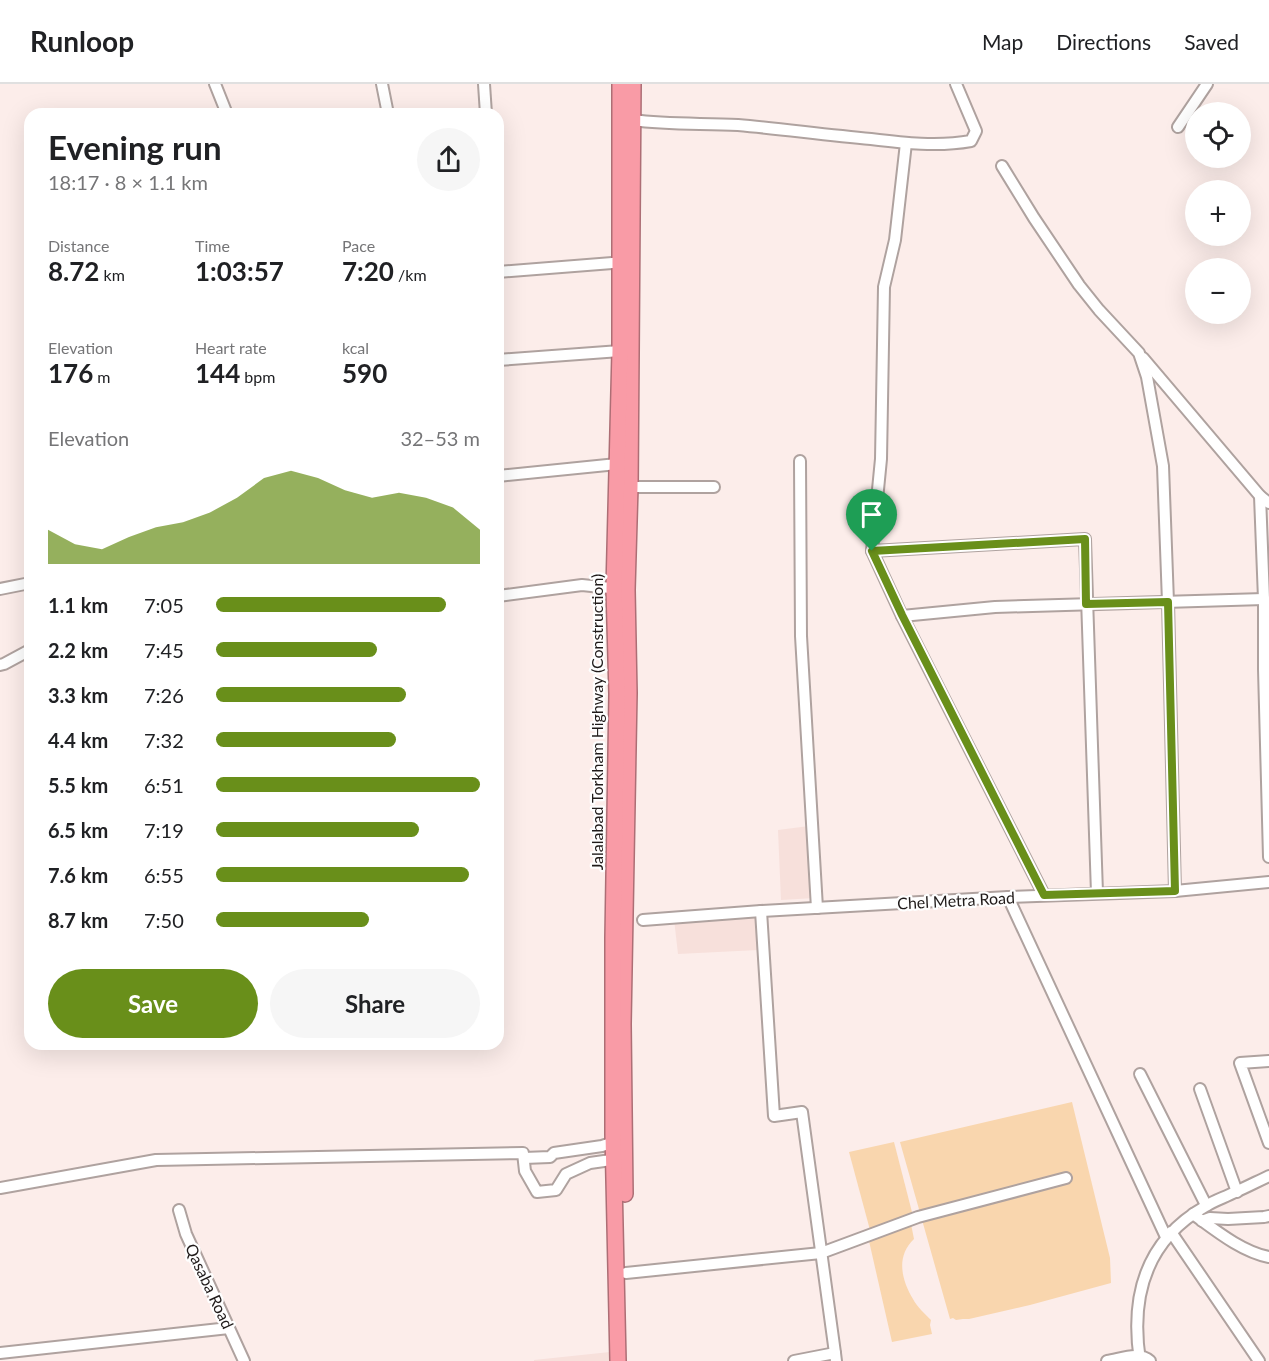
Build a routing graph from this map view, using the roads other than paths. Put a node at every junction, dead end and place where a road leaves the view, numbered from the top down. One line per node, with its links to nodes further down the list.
1 (215, 84): 8 (street)
2 (382, 84): 9 (street)
3 (484, 84): 10 (street)
4 (620, 84): 15 (highway, Jalalabad Torkham Highway (Construction))
5 (633, 84): 11 (highway)
6 (956, 84): 13 (street)
7 (1207, 84): 12 (street)
8 (225, 108)
9 (387, 108)
10 (486, 108)
11 (633, 120): 13 (street); 15 (highway)
12 (1178, 126)
13 (906, 143): 28 (street)
14 (1002, 166): 20 (street)
15 (625, 262): 16 (street); 17 (highway, Jalalabad Torkham Highway (Construction)); 18 (highway)
16 (504, 272)
17 (620, 300): 18 (highway); 19 (highway, Jalalabad Torkham Highway (Construction))
18 (632, 323): 19 (highway)
19 (626, 353): 21 (street); 23 (highway, Jalalabad Torkham Highway (Construction))
20 (1139, 353): 27 (street); 34 (street)
21 (504, 360)
22 (800, 461): 46 (street)
23 (624, 466): 24 (street); 25 (highway); 31 (highway, Jalalabad Torkham Highway (Construction))
24 (504, 476)
25 (630, 487): 26 (street); 31 (highway)
26 (714, 487)
27 (1264, 499): 33 (street)
28 (872, 551): 35 (street); 36 (street)
29 (24, 584): 30 (street)
30 (0, 589)
31 (620, 589): 32 (street); 45 (highway); 53 (highway, Jalalabad Torkham Highway (Construction))
32 (504, 595)
33 (1264, 599): 34 (street); 39 (street)
34 (1168, 602): 35 (street); 41 (street)
35 (1086, 604): 36 (street); 42 (street)
36 (902, 615): 43 (street)
37 (24, 653): 38 (street)
38 (0, 665)
39 (1269, 857)
40 (1269, 882): 41 (street, Chel Metra Road)
41 (1175, 891): 42 (street, Chel Metra Road)
42 (1097, 893): 43 (street, Chel Metra Road)
43 (1044, 895): 44 (street, Chel Metra Road)
44 (1008, 897): 46 (street, Chel Metra Road); 67 (street)
45 (626, 903): 48 (street); 49 (highway)
46 (817, 908): 47 (street, Chel Metra Road)
47 (761, 911): 48 (street, Chel Metra Road); 68 (street)
48 (643, 920): 49 (street)
49 (624, 937): 56 (highway)
50 (1269, 1061): 54 (street)
51 (1140, 1074): 62 (street)
52 (1200, 1089): 61 (street)
53 (614, 1142): 55 (street); 56 (highway, Jalalabad Torkham Highway (Construction))
54 (1269, 1143)
55 (524, 1158): 56 (street); 60 (street)
56 (619, 1159): 64 (highway, Jalalabad Torkham Highway (Construction))
57 (1269, 1165): 58 (street)
58 (1268, 1177): 61 (street)
59 (1066, 1178): 68 (street)
60 (0, 1188)
61 (1237, 1192): 62 (street)
62 (1206, 1205): 66 (street)
63 (179, 1210): 71 (street, Qasaba Road)
64 (620, 1216): 70 (highway); 76 (highway, Jalalabad Torkham Highway (Construction))
65 (1269, 1216): 66 (street)
66 (1198, 1217): 67 (street); 69 (street)
67 (1169, 1235): 74 (street); 81 (street)
68 (821, 1253): 70 (street); 73 (street)
69 (1269, 1257)
70 (626, 1273): 77 (highway)
71 (229, 1328): 72 (street); 75 (street, Qasaba Road)
72 (0, 1353)
73 (835, 1357): 78 (street)
74 (1140, 1358): 79 (street); 80 (street)
75 (244, 1361)
76 (618, 1361)
77 (628, 1361)
78 (794, 1361)
79 (1107, 1361)
80 (1150, 1361)
81 (1259, 1361)

